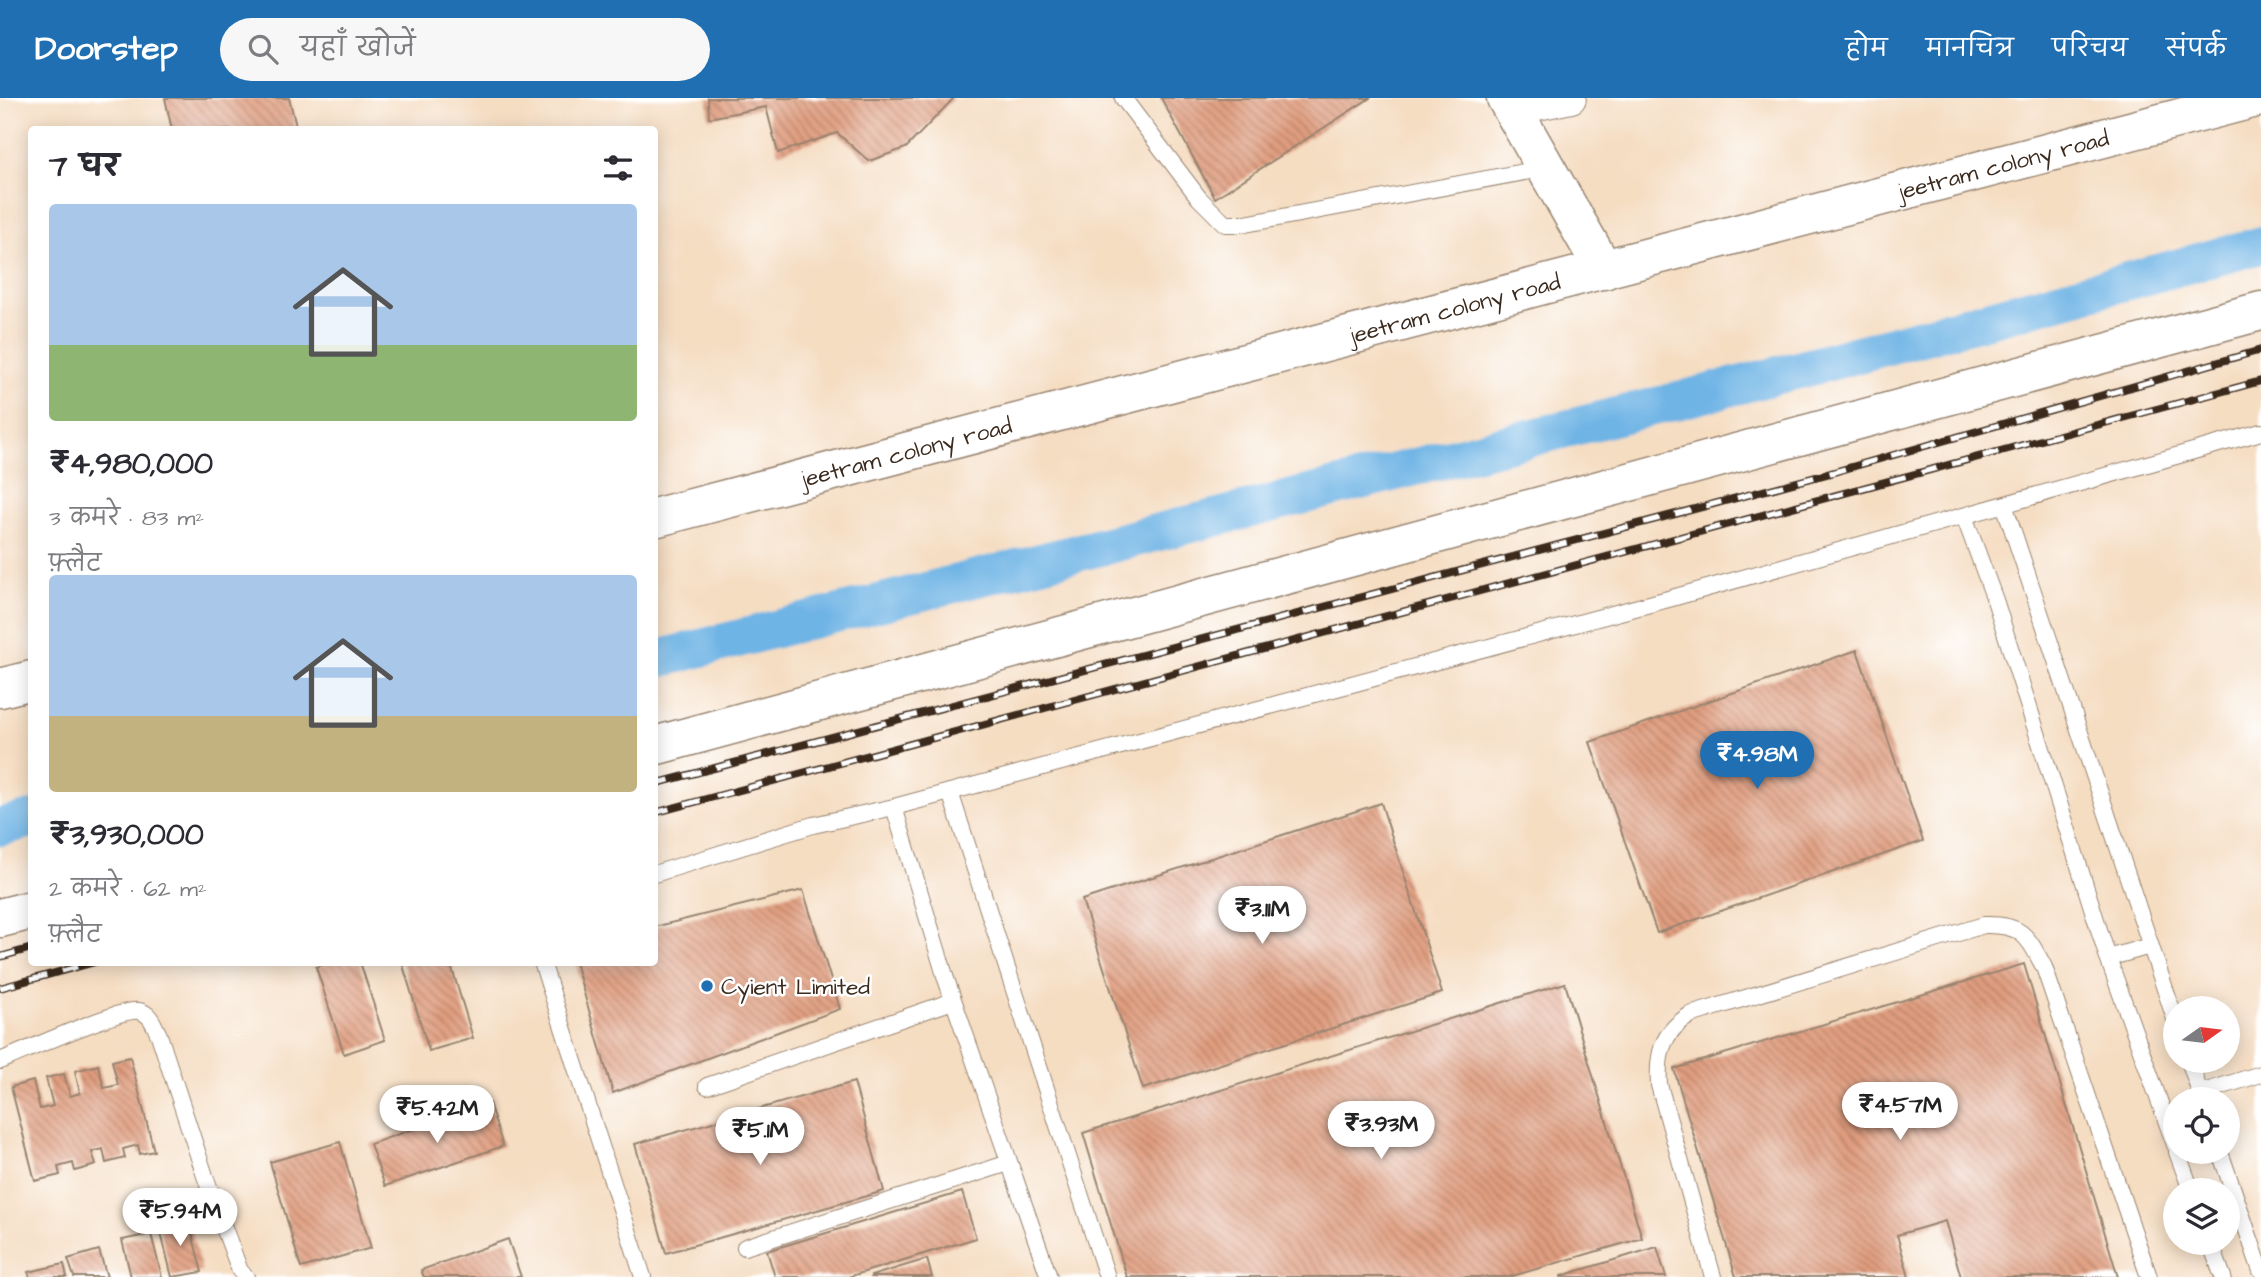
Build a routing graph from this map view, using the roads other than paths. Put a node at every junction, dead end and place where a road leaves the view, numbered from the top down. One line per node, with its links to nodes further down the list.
1 (1123, 98): 5 (lane)
2 (1571, 98): 4 (street)
3 (2256, 98): 6 (street, jeetram colony road)
4 (1509, 104): 5 (street)
5 (1546, 168): 6 (street)
6 (1604, 270): 10 (street, jeetram colony road)
7 (2261, 310): 14 (street)
8 (2261, 432): 9 (lane)
9 (2005, 507): 11 (lane); 20 (lane)
10 (658, 516)
11 (1964, 516): 15 (lane); 21 (lane)
12 (28, 681): 13 (street)
13 (0, 688)
14 (658, 745)
15 (950, 792): 16 (lane); 38 (lane)
16 (894, 807): 17 (lane); 24 (lane)
17 (658, 873)
18 (28, 911): 19 (street)
19 (0, 918)
20 (2150, 946): 21 (lane); 23 (lane)
21 (2108, 958): 29 (lane)
22 (543, 966): 36 (lane)
23 (2167, 996)
24 (953, 1001): 27 (lane); 30 (lane)
25 (0, 1061): 35 (lane)
26 (2261, 1074): 28 (lane)
27 (707, 1086)
28 (2226, 1087)
29 (2163, 1112)
30 (1009, 1163): 32 (lane); 37 (lane)
31 (2224, 1164): 34 (lane)
32 (745, 1247)
33 (2215, 1255): 41 (lane)
34 (2261, 1271)
35 (246, 1277)
36 (643, 1277)
37 (1049, 1277)
38 (1107, 1277)
39 (1713, 1277): 40 (lane)
40 (2149, 1277)
41 (2223, 1277)

